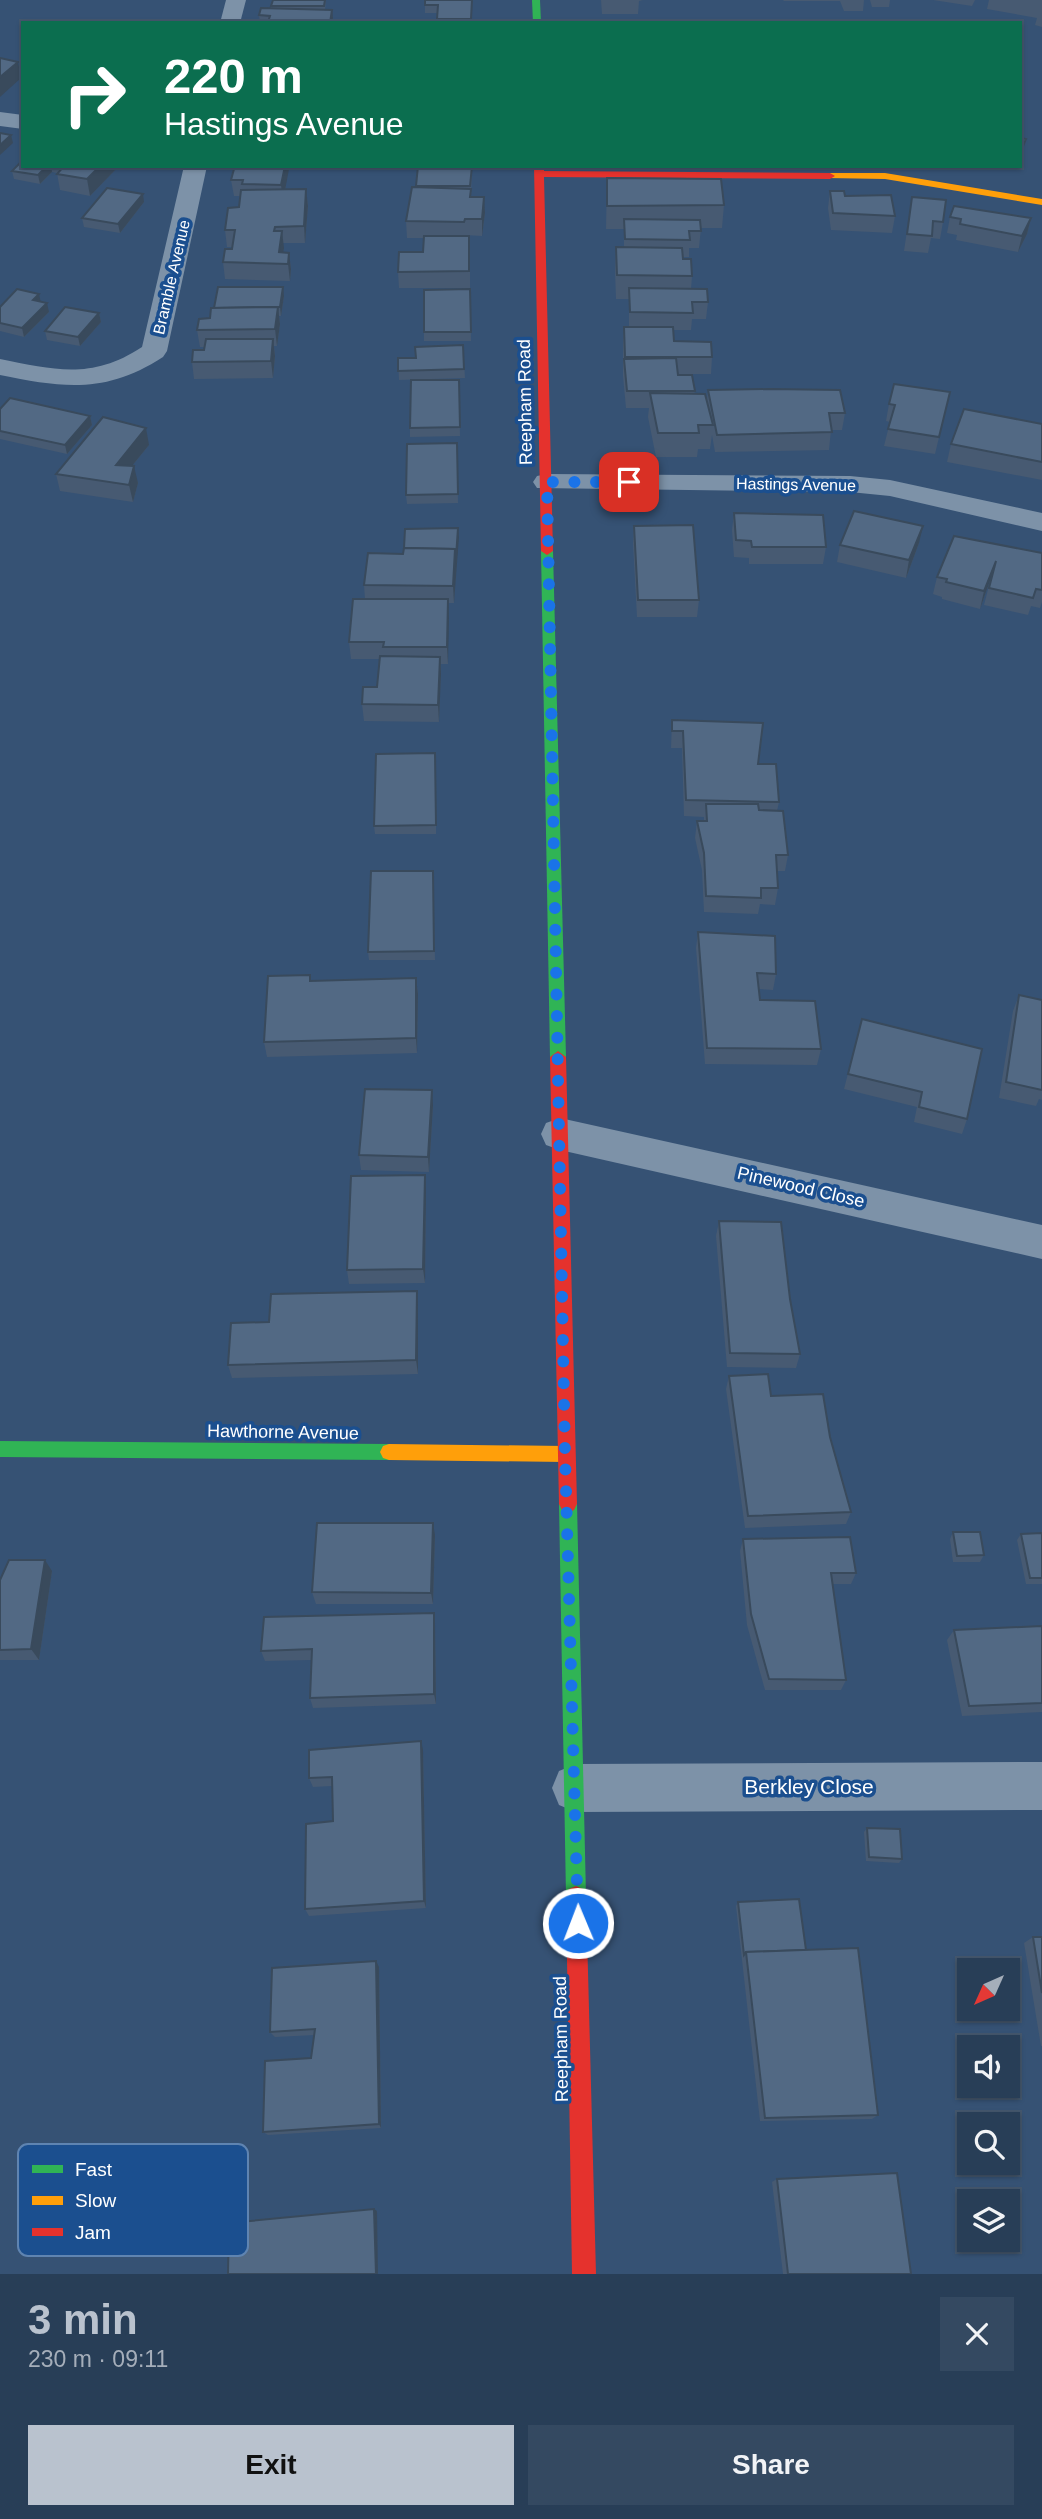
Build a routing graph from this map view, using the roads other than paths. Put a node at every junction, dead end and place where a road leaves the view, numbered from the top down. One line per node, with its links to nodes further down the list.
1 (236, 0): 3 (street)
2 (537, 0): 4 (street)
3 (231, 21)
4 (537, 21)
5 (0, 119): 6 (street)
6 (21, 122)
7 (196, 168): 10 (street, Bramble Avenue)
8 (539, 170): 9 (street); 11 (street, Reepham Road)
9 (1042, 202)
10 (0, 367)
11 (547, 482): 12 (street, Hastings Avenue); 13 (street, Reepham Road)
12 (1042, 522)
13 (560, 1134): 14 (street, Pinewood Close); 16 (street, Reepham Road)
14 (1042, 1242)
15 (0, 1449): 16 (street, Hawthorne Avenue)
16 (565, 1454): 18 (street, Reepham Road)
17 (1042, 1786): 18 (street, Berkley Close)
18 (576, 1788): 19 (street, Reepham Road)
19 (584, 2274)

